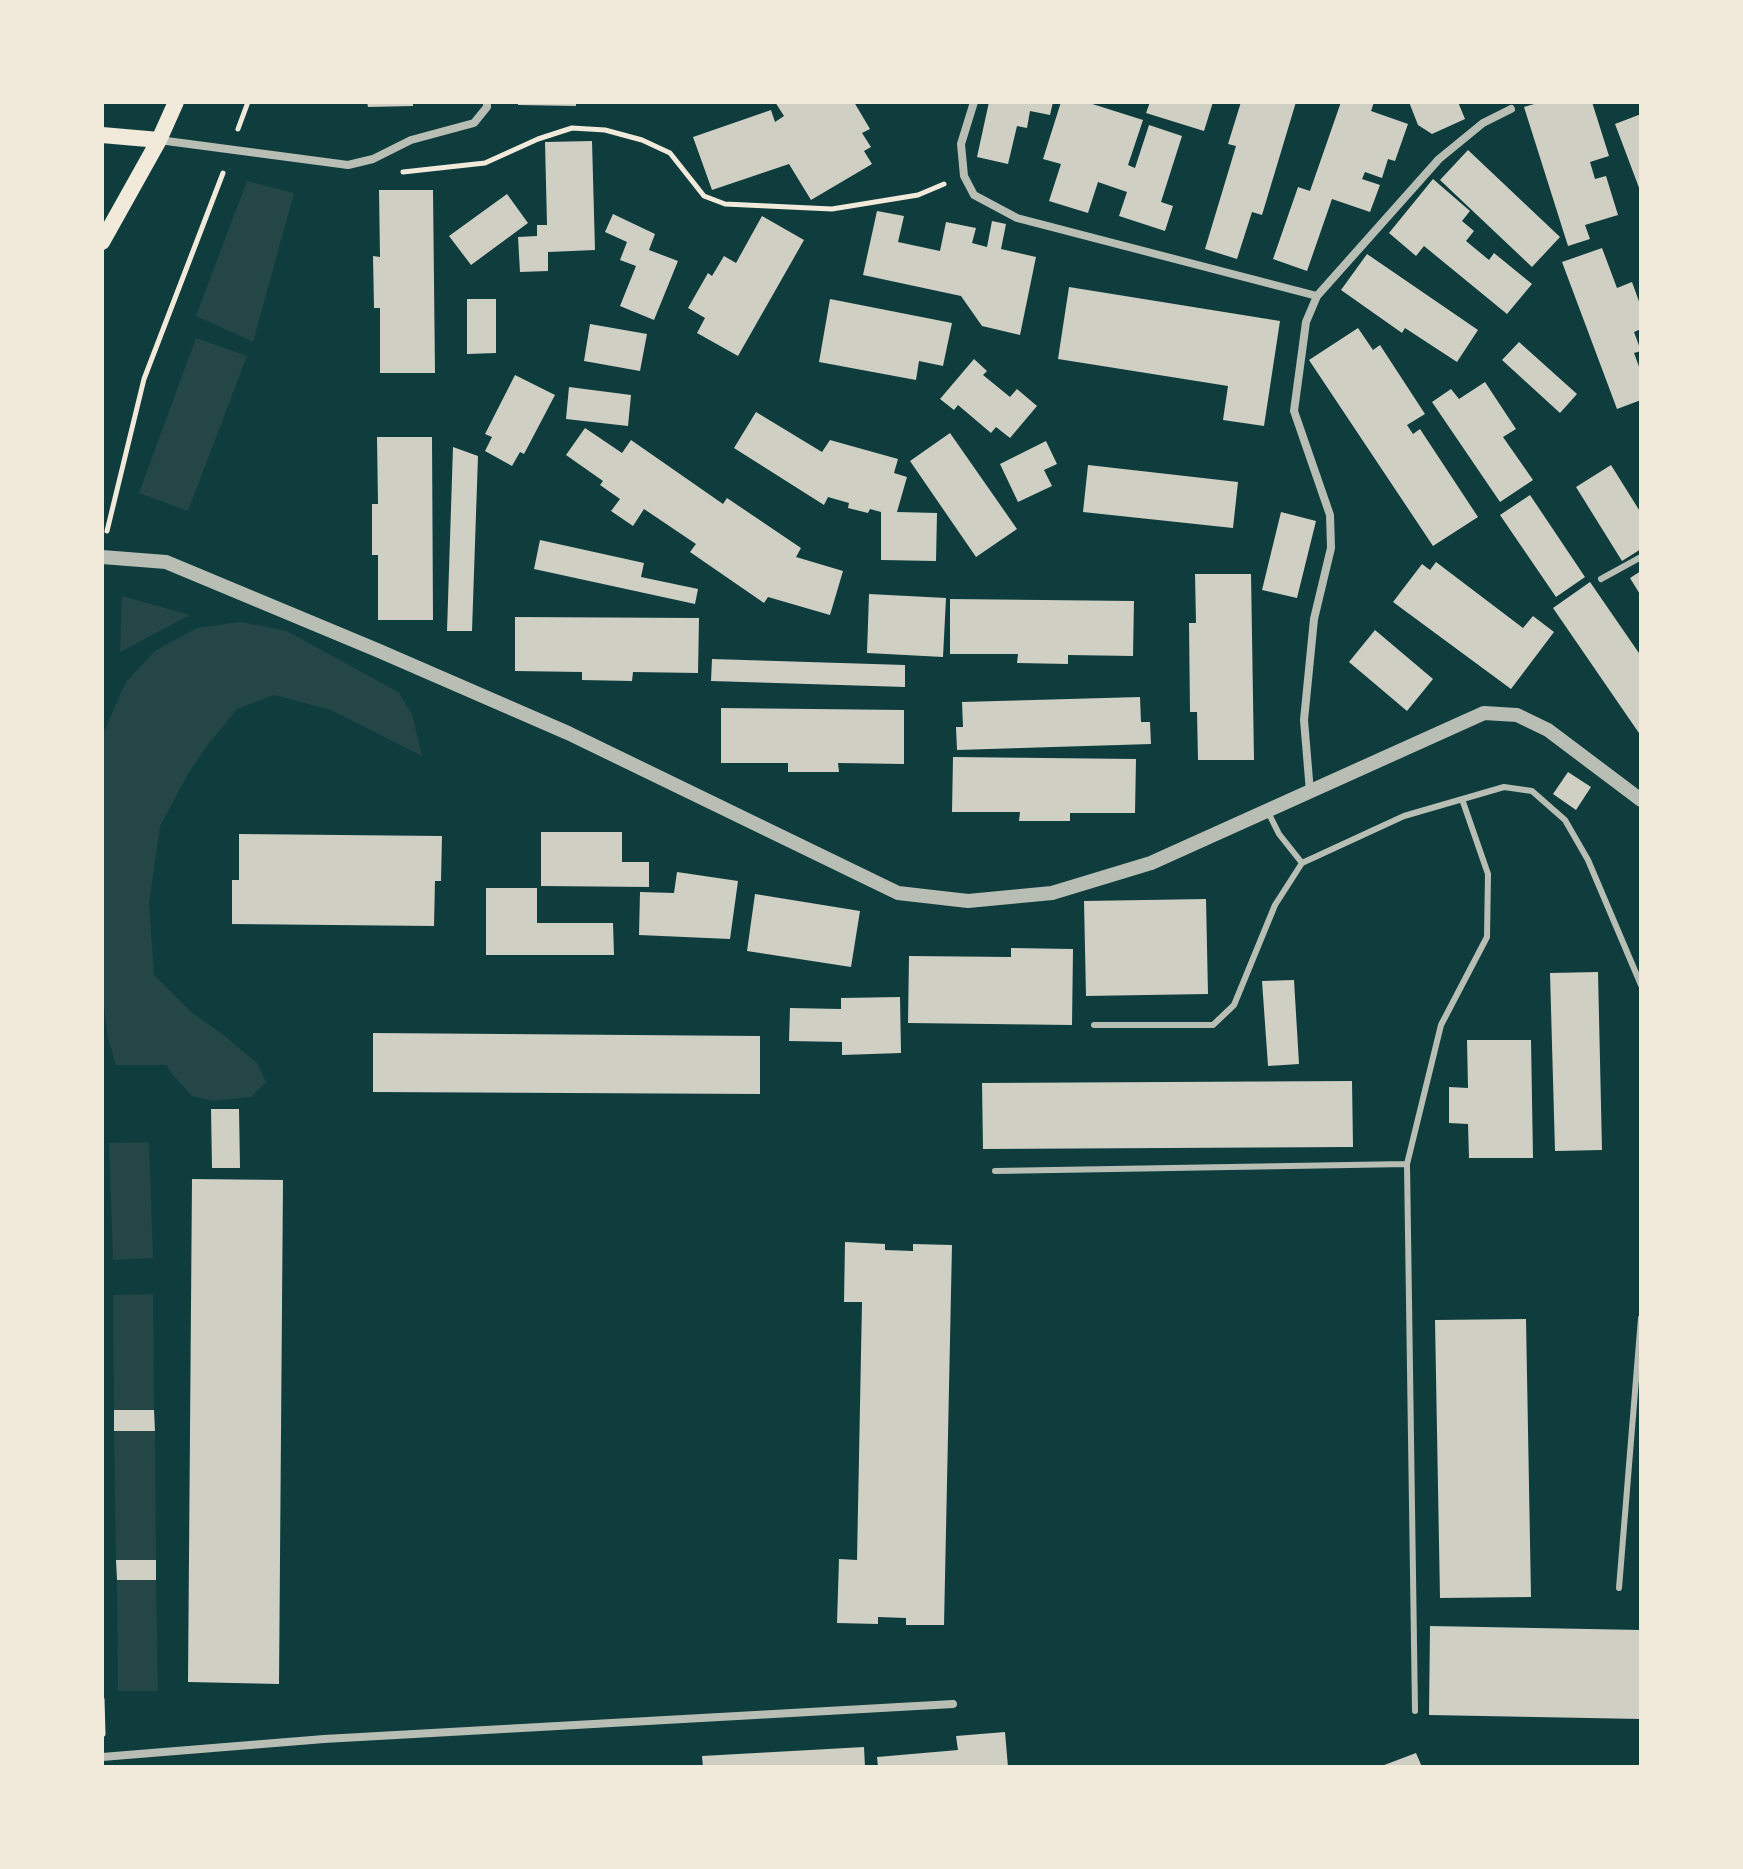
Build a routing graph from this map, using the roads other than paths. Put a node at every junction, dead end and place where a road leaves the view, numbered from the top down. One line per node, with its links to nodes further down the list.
1 (176, 102): 6 (main road)
2 (487, 102): 6 (street)
3 (974, 102): 8 (street)
4 (1511, 109): 8 (street)
5 (102, 135): 6 (main road)
6 (159, 140): 7 (main road)
7 (102, 242)
8 (1317, 296): 12 (street)
9 (103, 557): 15 (street)
10 (1641, 557): 11 (lane)
11 (1601, 579)
12 (1311, 793): 14 (street); 15 (street)
13 (1462, 799): 16 (lane); 17 (lane); 19 (lane)
14 (1641, 800)
15 (1268, 812): 16 (lane)
16 (1302, 863): 18 (lane)
17 (1641, 985)
18 (1094, 1025)
19 (1407, 1164): 20 (lane); 24 (lane)
20 (995, 1171)
21 (1641, 1318): 22 (lane)
22 (1619, 1588)
23 (953, 1704): 25 (street)
24 (1415, 1711)
25 (102, 1757)

